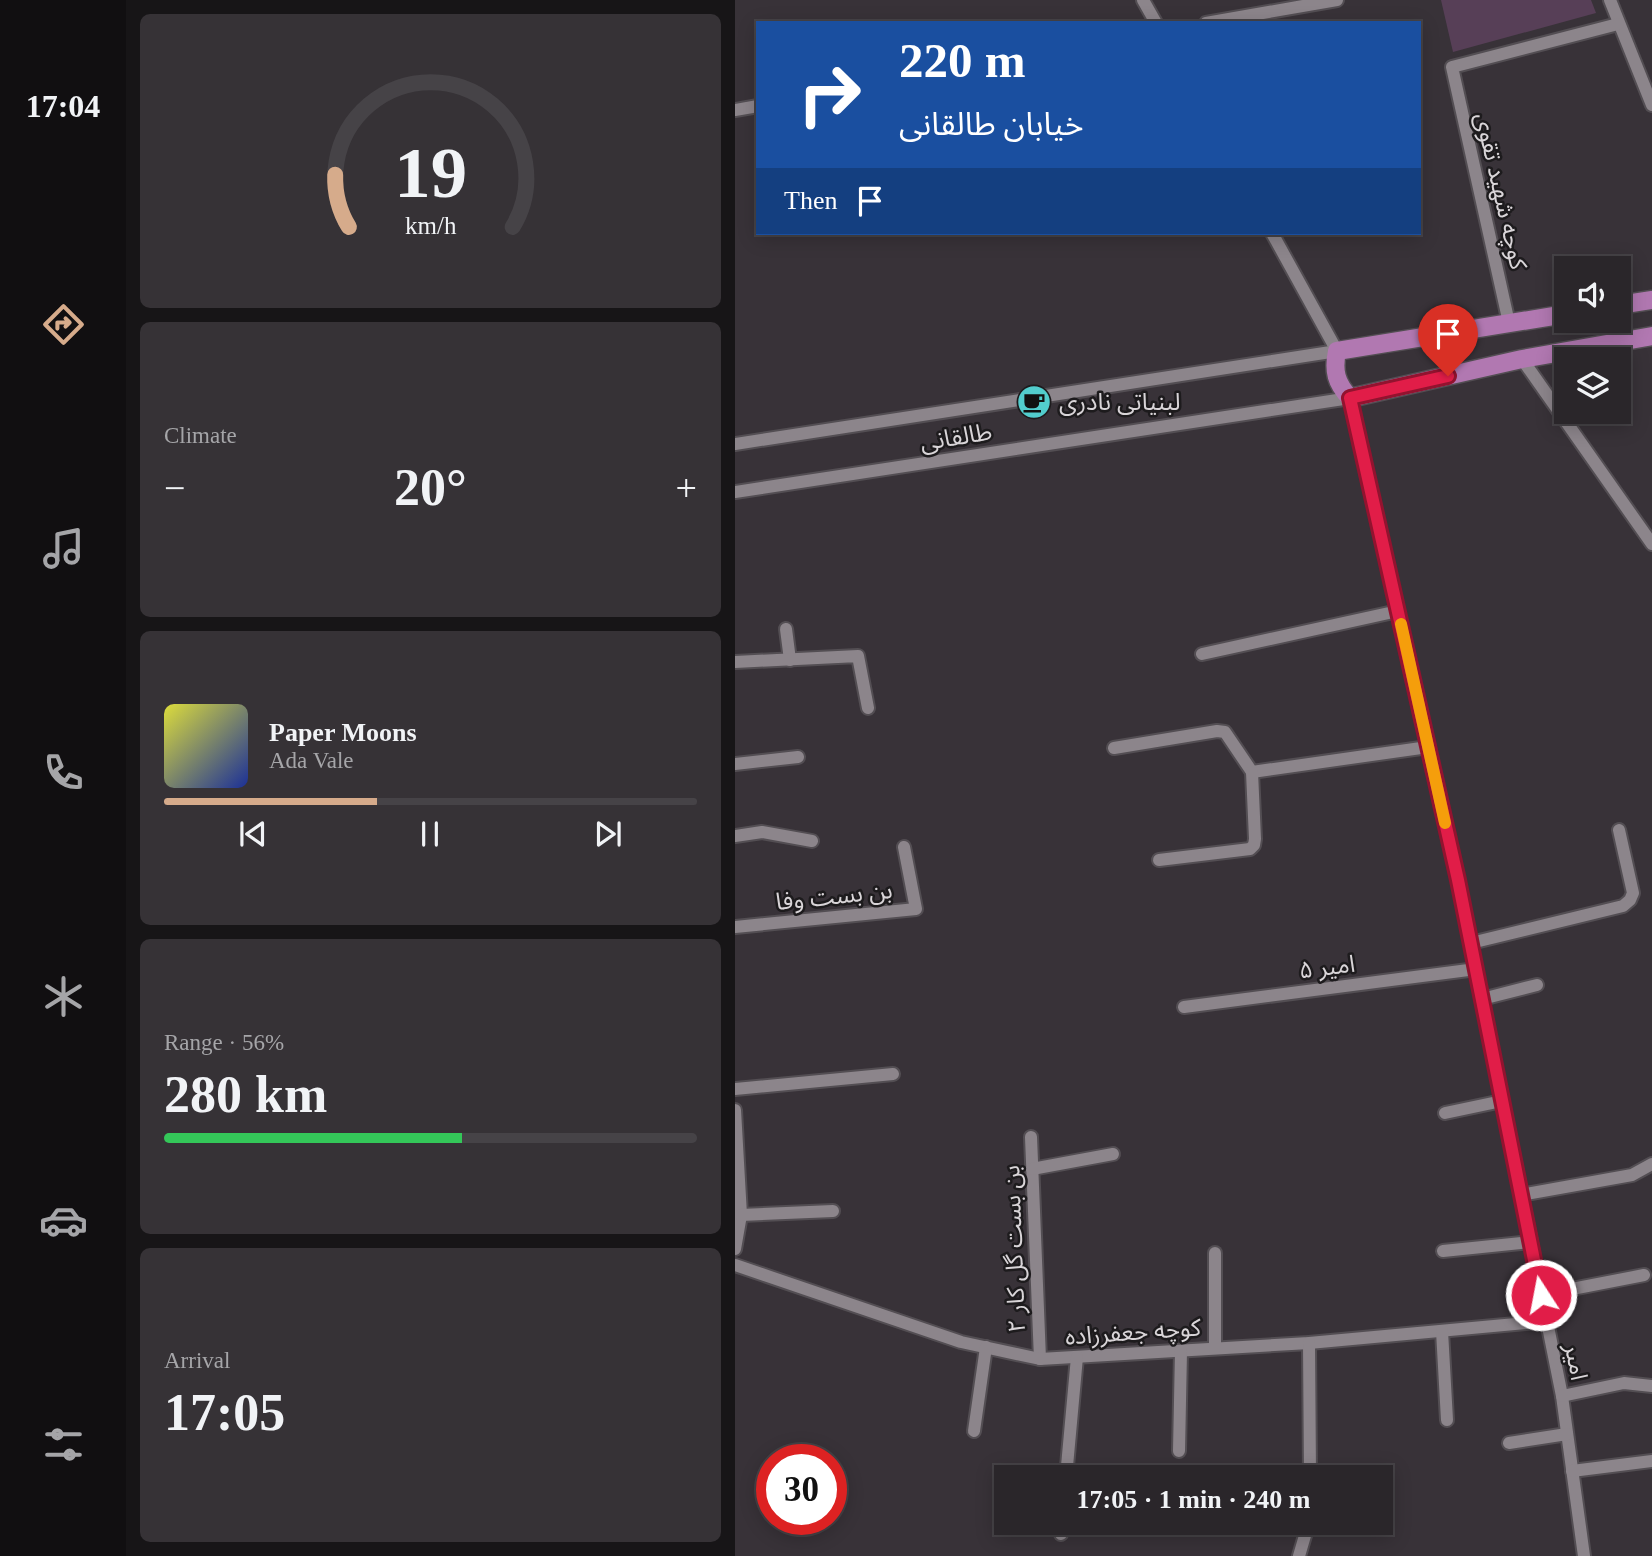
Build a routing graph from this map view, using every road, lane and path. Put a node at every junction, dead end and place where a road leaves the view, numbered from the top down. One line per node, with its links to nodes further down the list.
1 (1143, 0): 4 (street)
2 (1337, 0): 5 (street)
3 (1610, 0): 6 (street)
4 (1155, 21)
5 (1217, 21)
6 (1618, 24): 7 (street); 14 (street, کوچه شهید تقوی)
7 (1652, 104)
8 (756, 106): 9 (street)
9 (735, 110)
10 (1273, 235): 16 (street)
11 (1652, 300): 12 (main road)
12 (1631, 303)
13 (1554, 316): 14 (main road)
14 (1509, 323): 16 (main road)
15 (1652, 336): 17 (main road)
16 (1337, 351): 18 (main road); 19 (street, طالقانی)
17 (1522, 359): 18 (main road); 21 (street)
18 (1350, 398): 20 (street, طالقانی); 22 (street, امیر)
19 (735, 444)
20 (735, 492)
21 (1652, 544)
22 (1398, 611): 24 (street); 28 (street, امیر)
23 (786, 629): 25 (street)
24 (1202, 654)
25 (790, 660): 26 (street); 27 (street)
26 (735, 662)
27 (868, 708)
28 (1428, 747): 32 (street); 39 (street, امیر)
29 (1114, 748): 32 (street)
30 (798, 757): 31 (street)
31 (735, 764)
32 (1252, 772): 37 (street)
33 (1619, 830): 39 (street)
34 (735, 836): 35 (street)
35 (812, 841)
36 (904, 848): 38 (street, بن بست وفا)
37 (1159, 860)
38 (735, 927)
39 (1471, 943): 40 (street, امیر)
40 (1476, 969): 42 (street, امیر); 43 (street, امیر ۵)
41 (1537, 985): 42 (street)
42 (1482, 999): 46 (street, امیر)
43 (1184, 1007)
44 (893, 1074): 45 (street)
45 (735, 1089)
46 (1502, 1101): 48 (street); 53 (street, امیر)
47 (735, 1110): 55 (street)
48 (1445, 1113)
49 (1031, 1138): 52 (street, بن بست گل کار ۲)
50 (1113, 1154): 52 (street)
51 (1652, 1164): 53 (street)
52 (1032, 1169): 70 (street, بن بست گل کار ۲)
53 (1521, 1195): 56 (street, امیر)
54 (833, 1211): 55 (street)
55 (741, 1215): 57 (street)
56 (1531, 1242): 58 (street); 62 (street, امیر)
57 (735, 1249)
58 (1443, 1251)
59 (1215, 1253): 67 (street)
60 (735, 1265): 66 (street, کوچه جعفرزاده)
61 (1644, 1275): 62 (street)
62 (1541, 1295): 63 (street, امیر)
63 (1547, 1321): 64 (street, کوچه جعفرزاده); 72 (street, امیر)
64 (1442, 1331): 65 (street, کوچه جعفرزاده); 73 (street)
65 (1309, 1343): 67 (street, کوچه جعفرزاده); 80 (street)
66 (986, 1347): 70 (street, کوچه جعفرزاده); 74 (street)
67 (1215, 1348): 68 (street, کوچه جعفرزاده)
68 (1181, 1351): 69 (street, کوچه جعفرزاده); 77 (street)
69 (1077, 1357): 70 (street, کوچه جعفرزاده); 79 (street)
70 (1040, 1359)
71 (1652, 1386): 72 (street)
72 (1562, 1396): 75 (street, امیر)
73 (1447, 1420)
74 (974, 1432)
75 (1567, 1434): 76 (street); 81 (street, امیر)
76 (1509, 1443)
77 (1179, 1451)
78 (1652, 1461): 81 (street)
79 (1067, 1465)
80 (1310, 1465)
81 (1572, 1471): 84 (street, امیر)
82 (1305, 1535): 83 (street)
83 (1299, 1556)
84 (1584, 1556)

